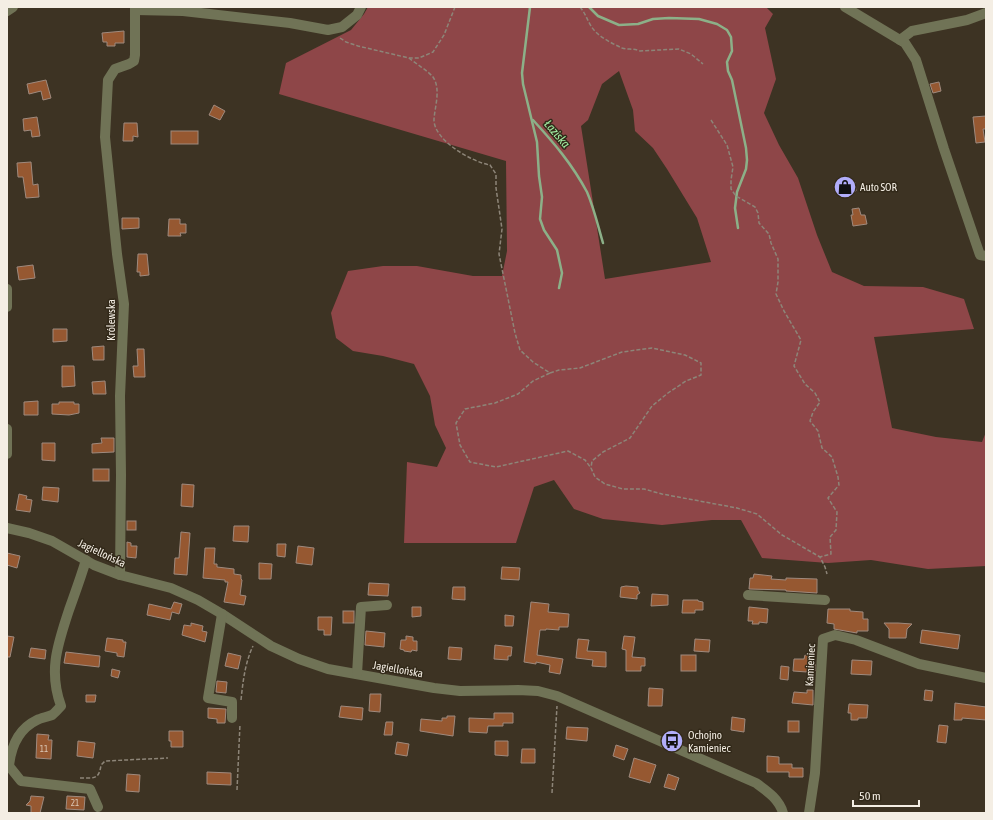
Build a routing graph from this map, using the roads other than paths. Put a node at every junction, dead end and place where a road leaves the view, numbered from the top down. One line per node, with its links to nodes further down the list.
1 (13, 7): 5 (street)
2 (361, 7): 4 (street)
3 (844, 7): 7 (street)
4 (135, 8): 15 (street, Królewska)
5 (7, 11)
6 (986, 14): 7 (street)
7 (900, 40): 8 (street)
8 (986, 256)
9 (7, 289): 10 (street)
10 (7, 307)
11 (7, 429): 12 (street)
12 (7, 454)
13 (7, 528): 14 (street, Jagiellońska)
14 (86, 560): 15 (street, Jagiellońska); 23 (street)
15 (120, 575): 19 (street, Jagiellońska)
16 (748, 595): 17 (street)
17 (824, 600)
18 (387, 606): 20 (street)
19 (222, 614): 20 (street, Jagiellońska); 22 (street)
20 (357, 674): 25 (street, Jagiellońska)
21 (986, 678): 26 (street, Kamieniec)
22 (232, 718)
23 (8, 766): 24 (street)
24 (98, 807)
25 (783, 813)
26 (808, 813)

